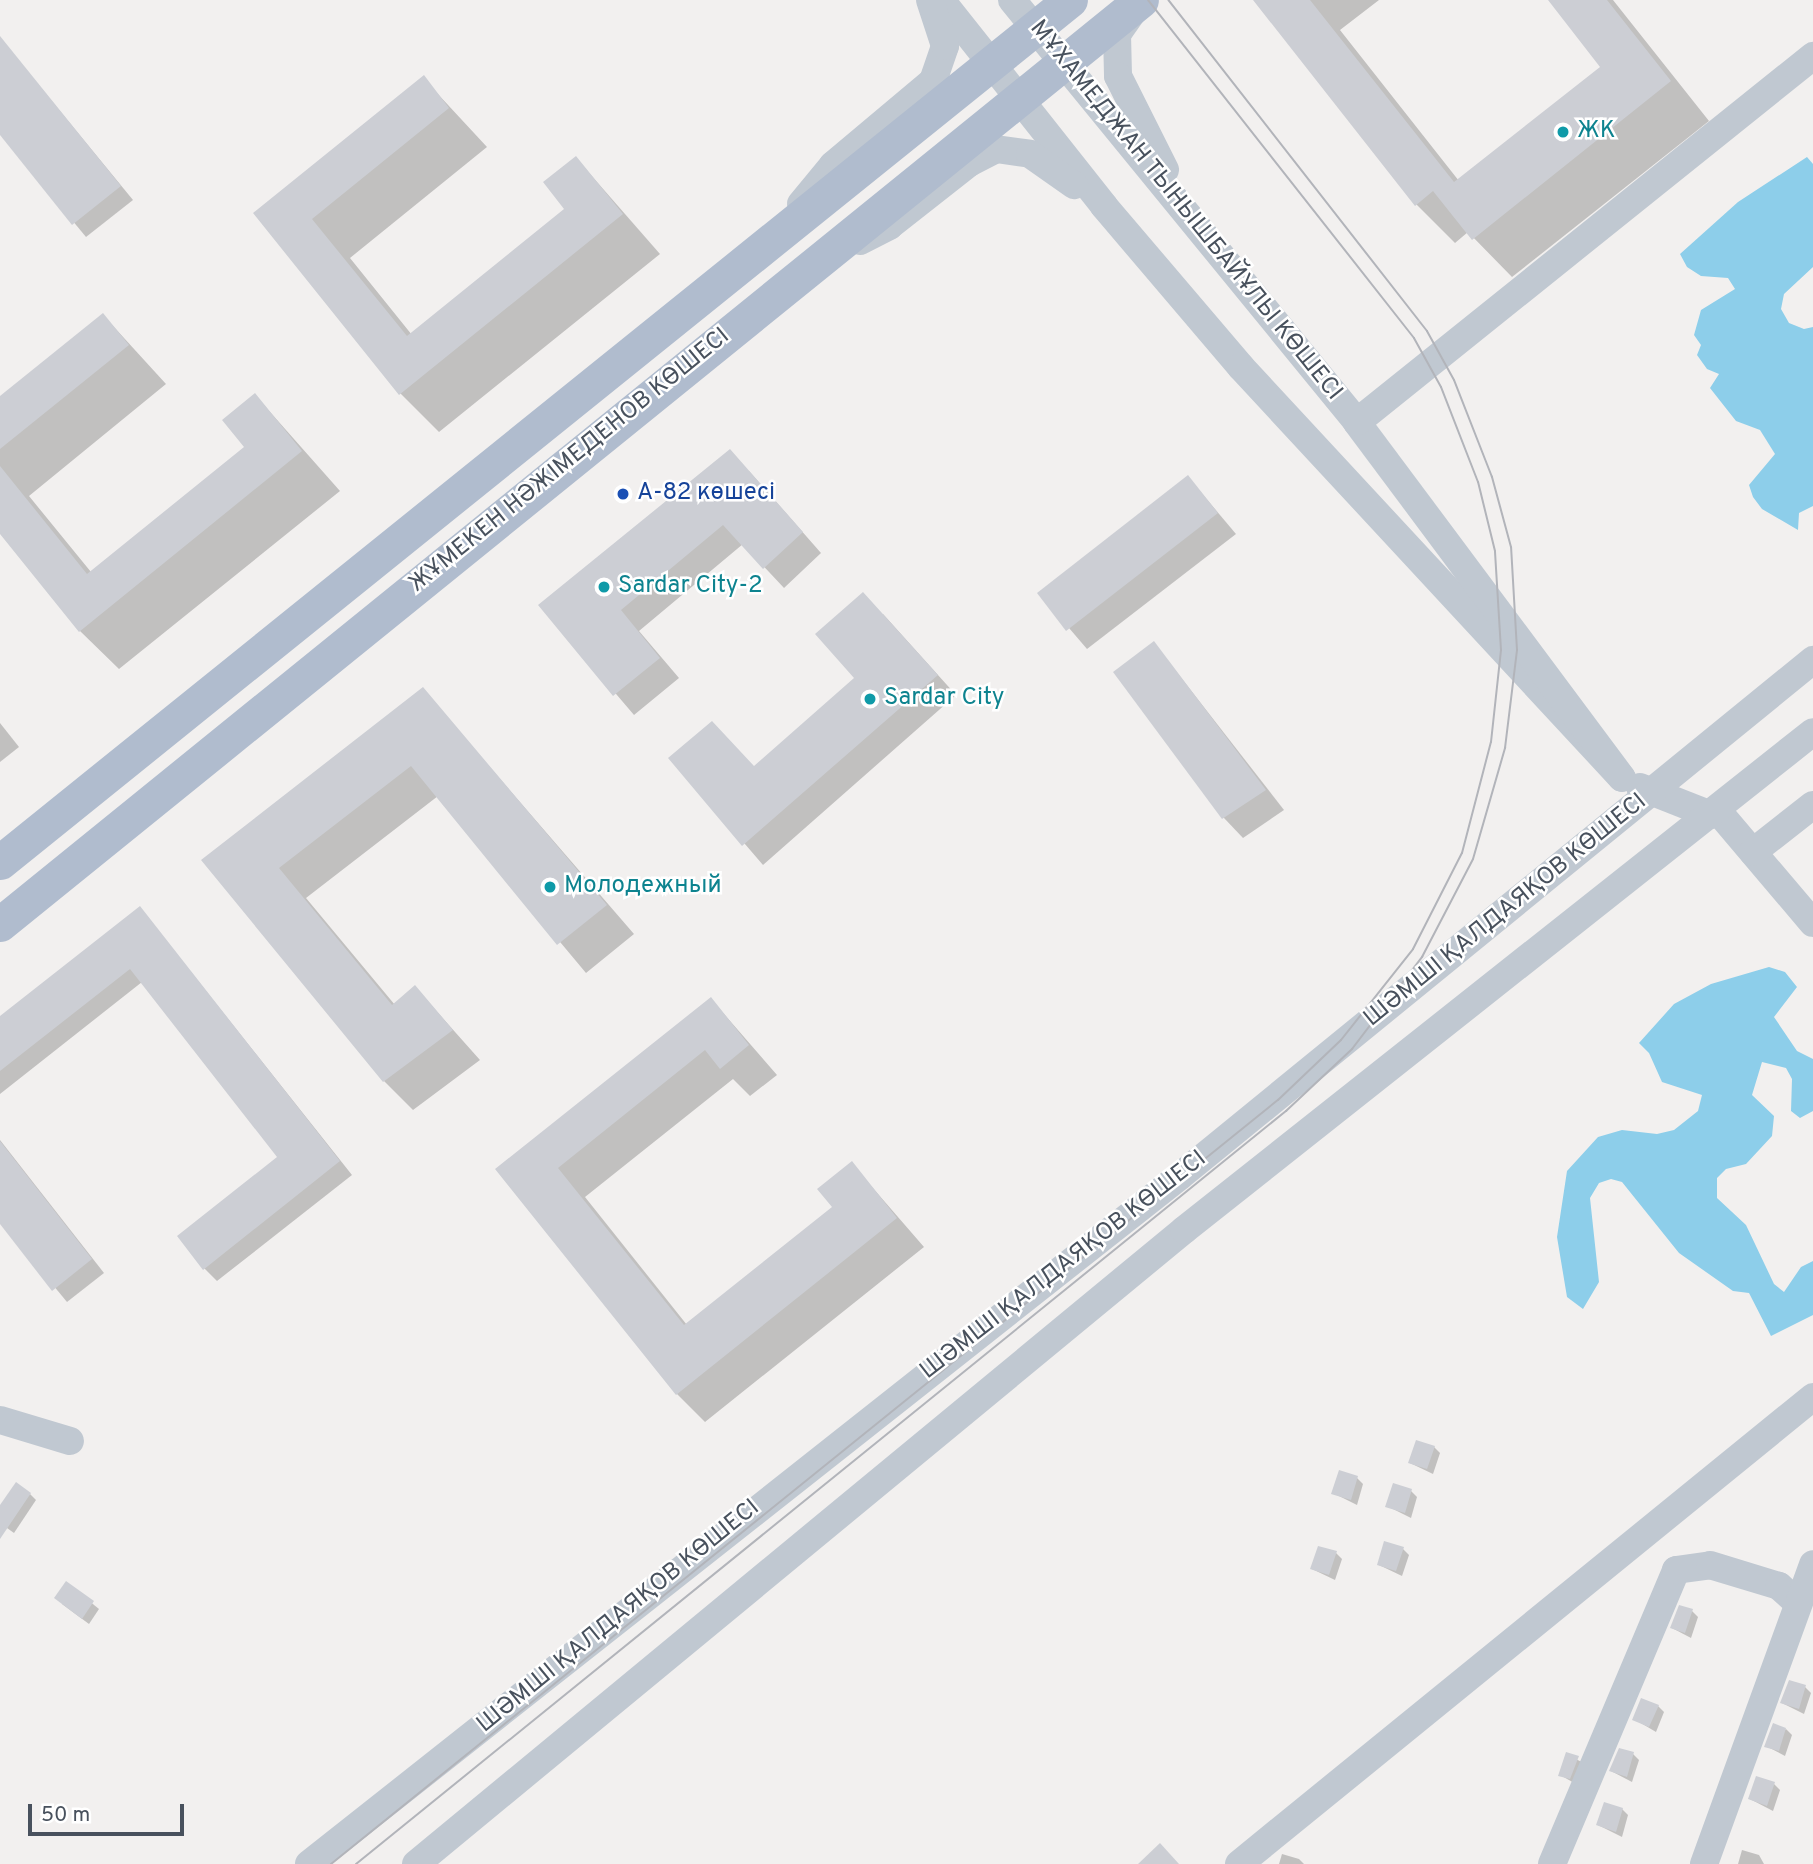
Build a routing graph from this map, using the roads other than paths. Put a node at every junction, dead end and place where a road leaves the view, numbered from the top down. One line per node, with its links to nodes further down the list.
1 (930, 0): 13 (street)
2 (942, 0): 9 (street)
3 (1012, 0): 6 (street, МҰХАМЕДЖАН ТЫНЫШБАЙҰЛЫ КӨШЕСІ)
4 (1070, 0): 6 (main road, ЖҰМЕКЕН НӘЖІМЕДЕНОВ КӨШЕСІ)
5 (1141, 0): 8 (main road, ЖҰМЕКЕН НӘЖІМЕДЕНОВ КӨШЕСІ); 12 (street)
6 (1036, 27): 8 (street, МҰХАМЕДЖАН ТЫНЫШБАЙҰЛЫ КӨШЕСІ); 9 (main road, ЖҰМЕКЕН НӘЖІМЕДЕНОВ КӨШЕСІ)
7 (1813, 56): 15 (street)
8 (1065, 62): 10 (main road, ЖҰМЕКЕН НӘЖІМЕДЕНОВ КӨШЕСІ); 12 (street, МҰХАМЕДЖАН ТЫНЫШБАЙҰЛЫ КӨШЕСІ)
9 (990, 63): 10 (street); 13 (main road, ЖҰМЕКЕН НӘЖІМЕДЕНОВ КӨШЕСІ)
10 (1018, 100): 11 (street); 14 (main road, ЖҰМЕКЕН НӘЖІМЕДЕНОВ КӨШЕСІ)
11 (1104, 206): 14 (street); 20 (street)
12 (1182, 207): 15 (street, МҰХАМЕДЖАН ТЫНЫШБАЙҰЛЫ КӨШЕСІ)
13 (782, 228): 16 (main road, ЖҰМЕКЕН НӘЖІМЕДЕНОВ КӨШЕСІ)
14 (814, 264): 17 (main road, ЖҰМЕКЕН НӘЖІМЕДЕНОВ КӨШЕСІ)
15 (1357, 422): 20 (street, МҰХАМЕДЖАН ТЫНЫШБАЙҰЛЫ КӨШЕСІ)
16 (416, 525): 17 (main road); 25 (main road, ЖҰМЕКЕН НӘЖІМЕДЕНОВ КӨШЕСІ)
17 (445, 562): 27 (main road, ЖҰМЕКЕН НӘЖІМЕДЕНОВ КӨШЕСІ)
18 (1813, 660): 21 (street, ШӘМШІ ҚАЛДАЯҚОВ КӨШЕСІ)
19 (1813, 732): 23 (street, ШӘМШІ ҚАЛДАЯҚОВ КӨШЕСІ)
20 (1622, 778): 21 (street)
21 (1652, 793): 23 (street); 33 (street, ШӘМШІ ҚАЛДАЯҚОВ КӨШЕСІ)
22 (1813, 805): 24 (street)
23 (1714, 812): 24 (street); 34 (street, ШӘМШІ ҚАЛДАЯҚОВ КӨШЕСІ)
24 (1753, 852): 26 (street)
25 (0, 862)
26 (1813, 923)
27 (0, 924)
28 (1813, 1397): 35 (street)
29 (0, 1420): 30 (street)
30 (70, 1441)
31 (1813, 1564): 32 (street)
32 (1798, 1603): 36 (street); 37 (street)
33 (309, 1864)
34 (416, 1864)
35 (1239, 1864)
36 (1552, 1864)
37 (1704, 1864)

